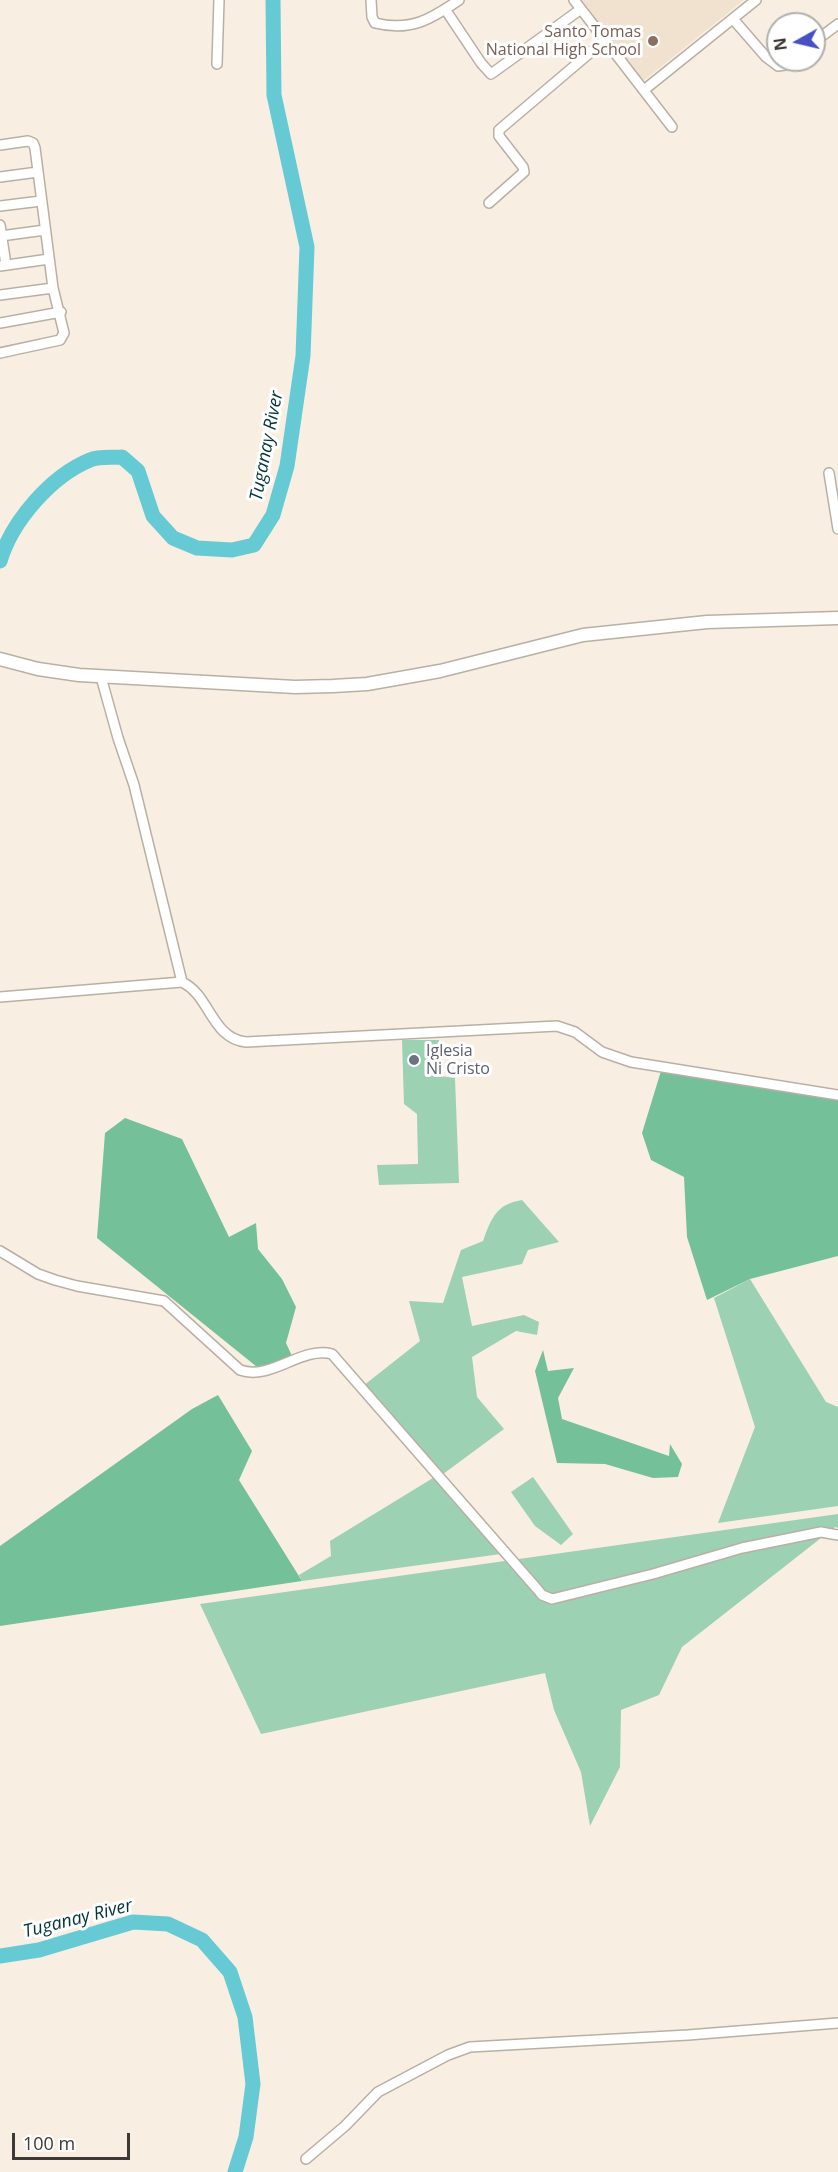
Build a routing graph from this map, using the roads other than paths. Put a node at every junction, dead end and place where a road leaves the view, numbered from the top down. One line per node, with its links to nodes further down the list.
1 (219, 0): 11 (street)
2 (371, 0): 6 (street)
3 (459, 0): 6 (street)
4 (574, 0): 7 (street)
5 (756, 0): 8 (street)
6 (446, 9): 7 (street)
7 (581, 9): 9 (street)
8 (733, 19): 10 (street); 12 (street)
9 (605, 40): 12 (street); 18 (street)
10 (766, 57)
11 (217, 64)
12 (644, 90): 13 (street)
13 (672, 127)
14 (0, 145): 15 (street)
15 (38, 172): 16 (street); 17 (street)
16 (0, 177)
17 (41, 201): 19 (street); 21 (street)
18 (489, 204)
19 (0, 206)
20 (1, 230): 21 (street); 23 (street)
21 (45, 230): 22 (street)
22 (49, 259): 23 (street); 24 (street)
23 (3, 265)
24 (53, 288): 25 (street); 26 (street)
25 (0, 295)
26 (61, 312): 27 (street); 28 (street)
27 (0, 323)
28 (0, 353)
29 (829, 473): 30 (street)
30 (838, 530)
31 (838, 618): 33 (street)
32 (0, 659): 33 (street)
33 (101, 677): 34 (street)
34 (182, 982): 35 (street); 36 (street)
35 (0, 997)
36 (838, 1095)
37 (0, 1251): 38 (street)
38 (838, 1535)
39 (838, 2022): 40 (street)
40 (306, 2159)

